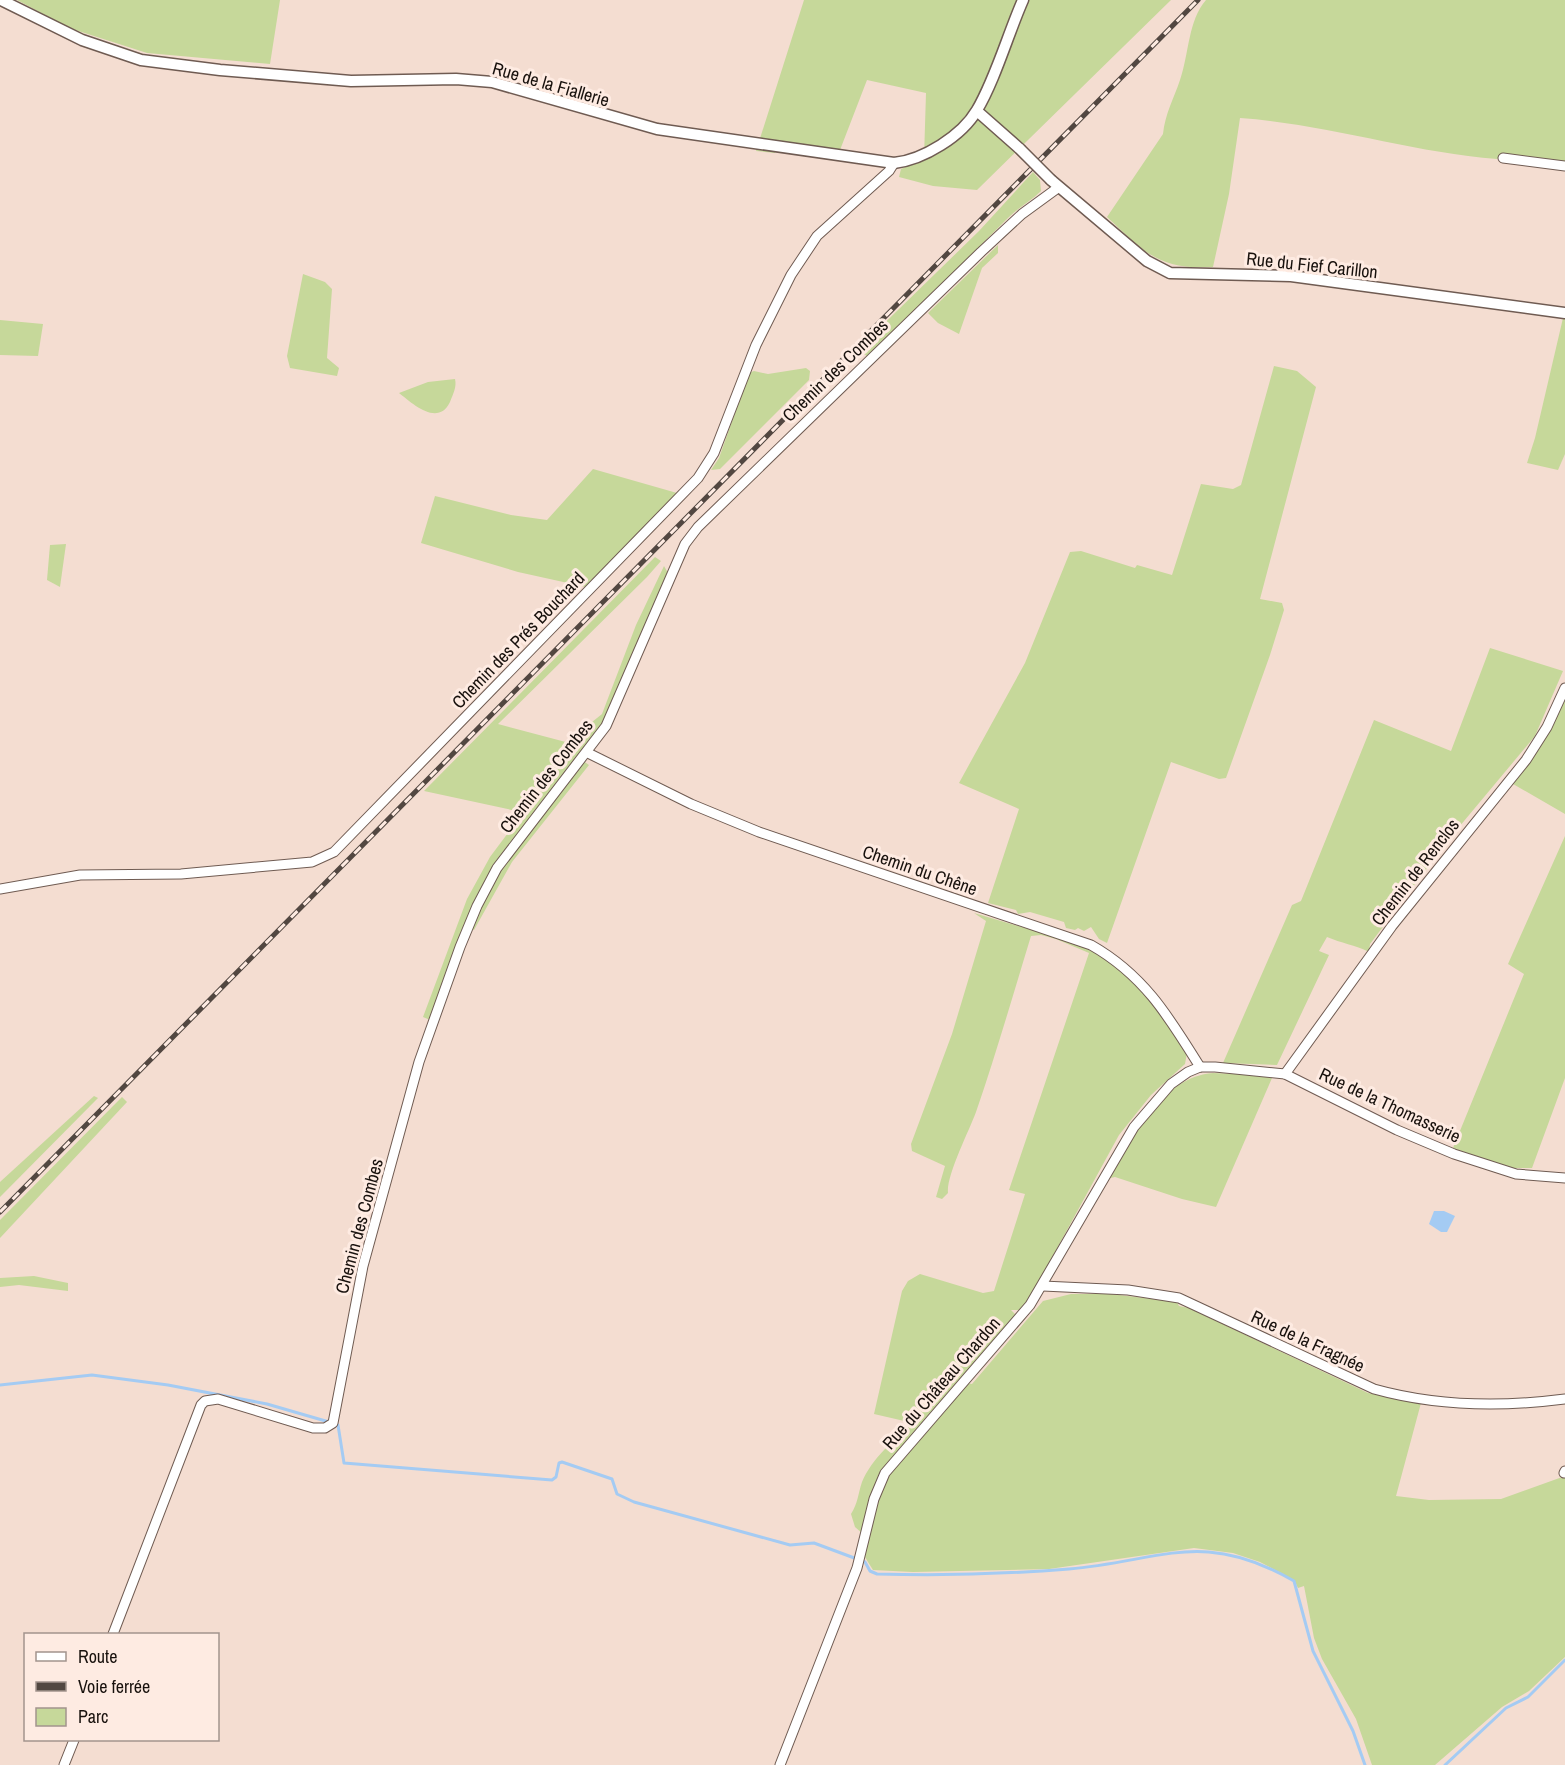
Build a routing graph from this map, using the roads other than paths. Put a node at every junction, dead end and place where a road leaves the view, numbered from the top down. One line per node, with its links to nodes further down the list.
1 (1, 0): 5 (street, Rue de la Fiallerie)
2 (1023, 0): 3 (street)
3 (977, 111): 5 (street, Rue de la Fiallerie); 7 (street, Rue du Fief Carillon, bridge)
4 (1503, 158): 6 (street)
5 (894, 163): 11 (street, Chemin des Prés Bouchard)
6 (1565, 166)
7 (1055, 184): 8 (street, Rue du Fief Carillon); 10 (street, Chemin des Combes)
8 (1565, 313)
9 (1565, 688): 13 (street, Chemin de Renclos)
10 (588, 753): 12 (street, Chemin du Chêne); 17 (street, Chemin des Combes)
11 (0, 889)
12 (1200, 1067): 13 (street, Rue de la Thomasserie); 15 (street, Rue du Château Chardon)
13 (1285, 1074): 14 (street, Rue de la Thomasserie)
14 (1565, 1178)
15 (1043, 1286): 16 (street, Rue de la Fragnée); 20 (street, Rue du Château Chardon)
16 (1565, 1399)
17 (114, 1633)
18 (74, 1741): 19 (street)
19 (64, 1765)
20 (780, 1765)

